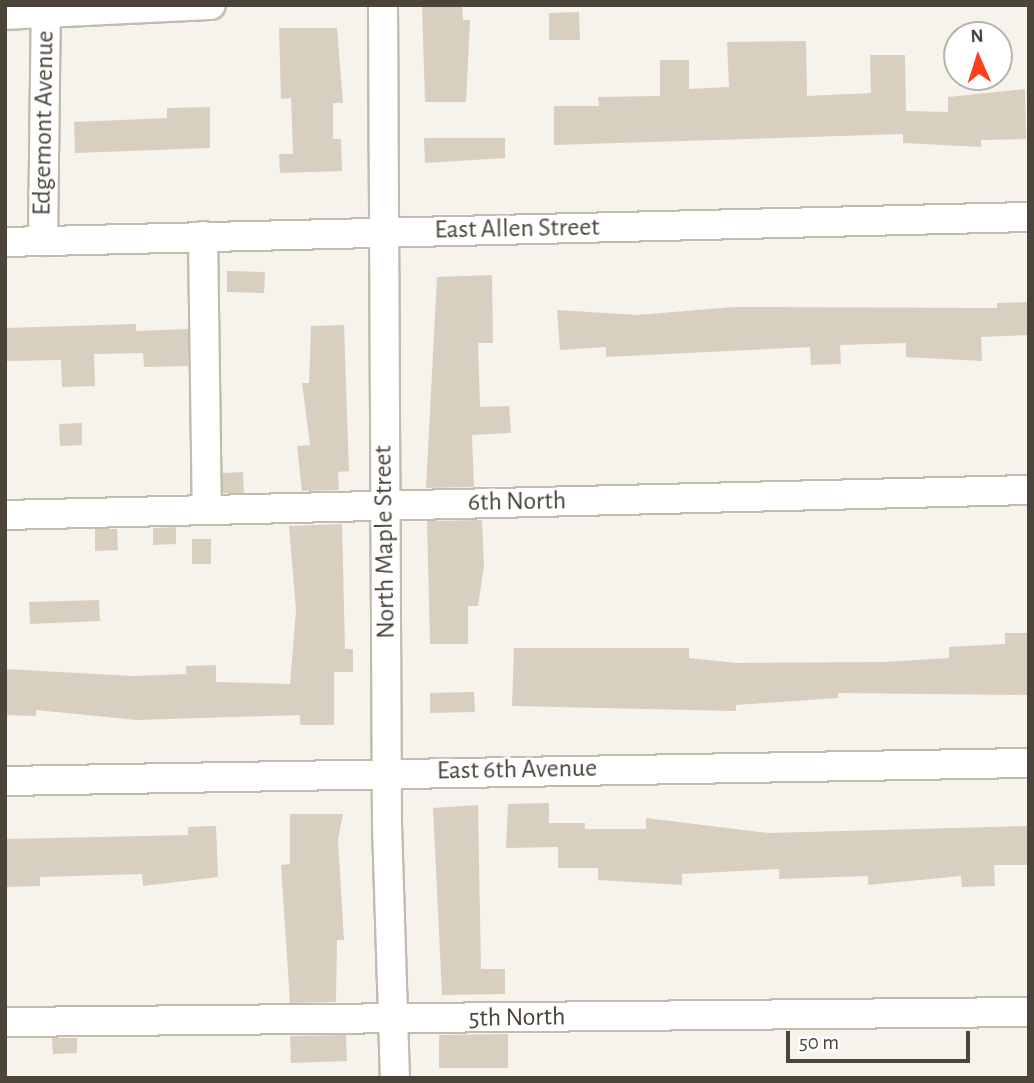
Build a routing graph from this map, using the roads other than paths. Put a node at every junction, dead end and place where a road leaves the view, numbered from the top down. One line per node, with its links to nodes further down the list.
1 (383, 5): 6 (street, North Maple Street)
2 (211, 7): 3 (street)
3 (46, 10): 4 (street); 8 (street, Edgemont Avenue)
4 (5, 15)
5 (1029, 217): 6 (street, East Allen Street)
6 (384, 231): 7 (street, East Allen Street); 11 (street, North Maple Street)
7 (203, 236): 8 (street, East Allen Street); 12 (street)
8 (43, 241): 9 (street, East Allen Street)
9 (5, 242)
10 (1029, 490): 11 (street, 6th North)
11 (384, 505): 12 (street, 6th North); 15 (street, North Maple Street)
12 (207, 508): 13 (street, 6th North)
13 (5, 515)
14 (1029, 763): 15 (street, East 6th Avenue)
15 (388, 771): 16 (street, East 6th Avenue); 18 (street, North Maple Street)
16 (5, 780)
17 (1029, 1012): 18 (street, 5th North)
18 (394, 1019): 19 (street, 5th North); 20 (street, North Maple Street)
19 (5, 1022)
20 (395, 1078)

